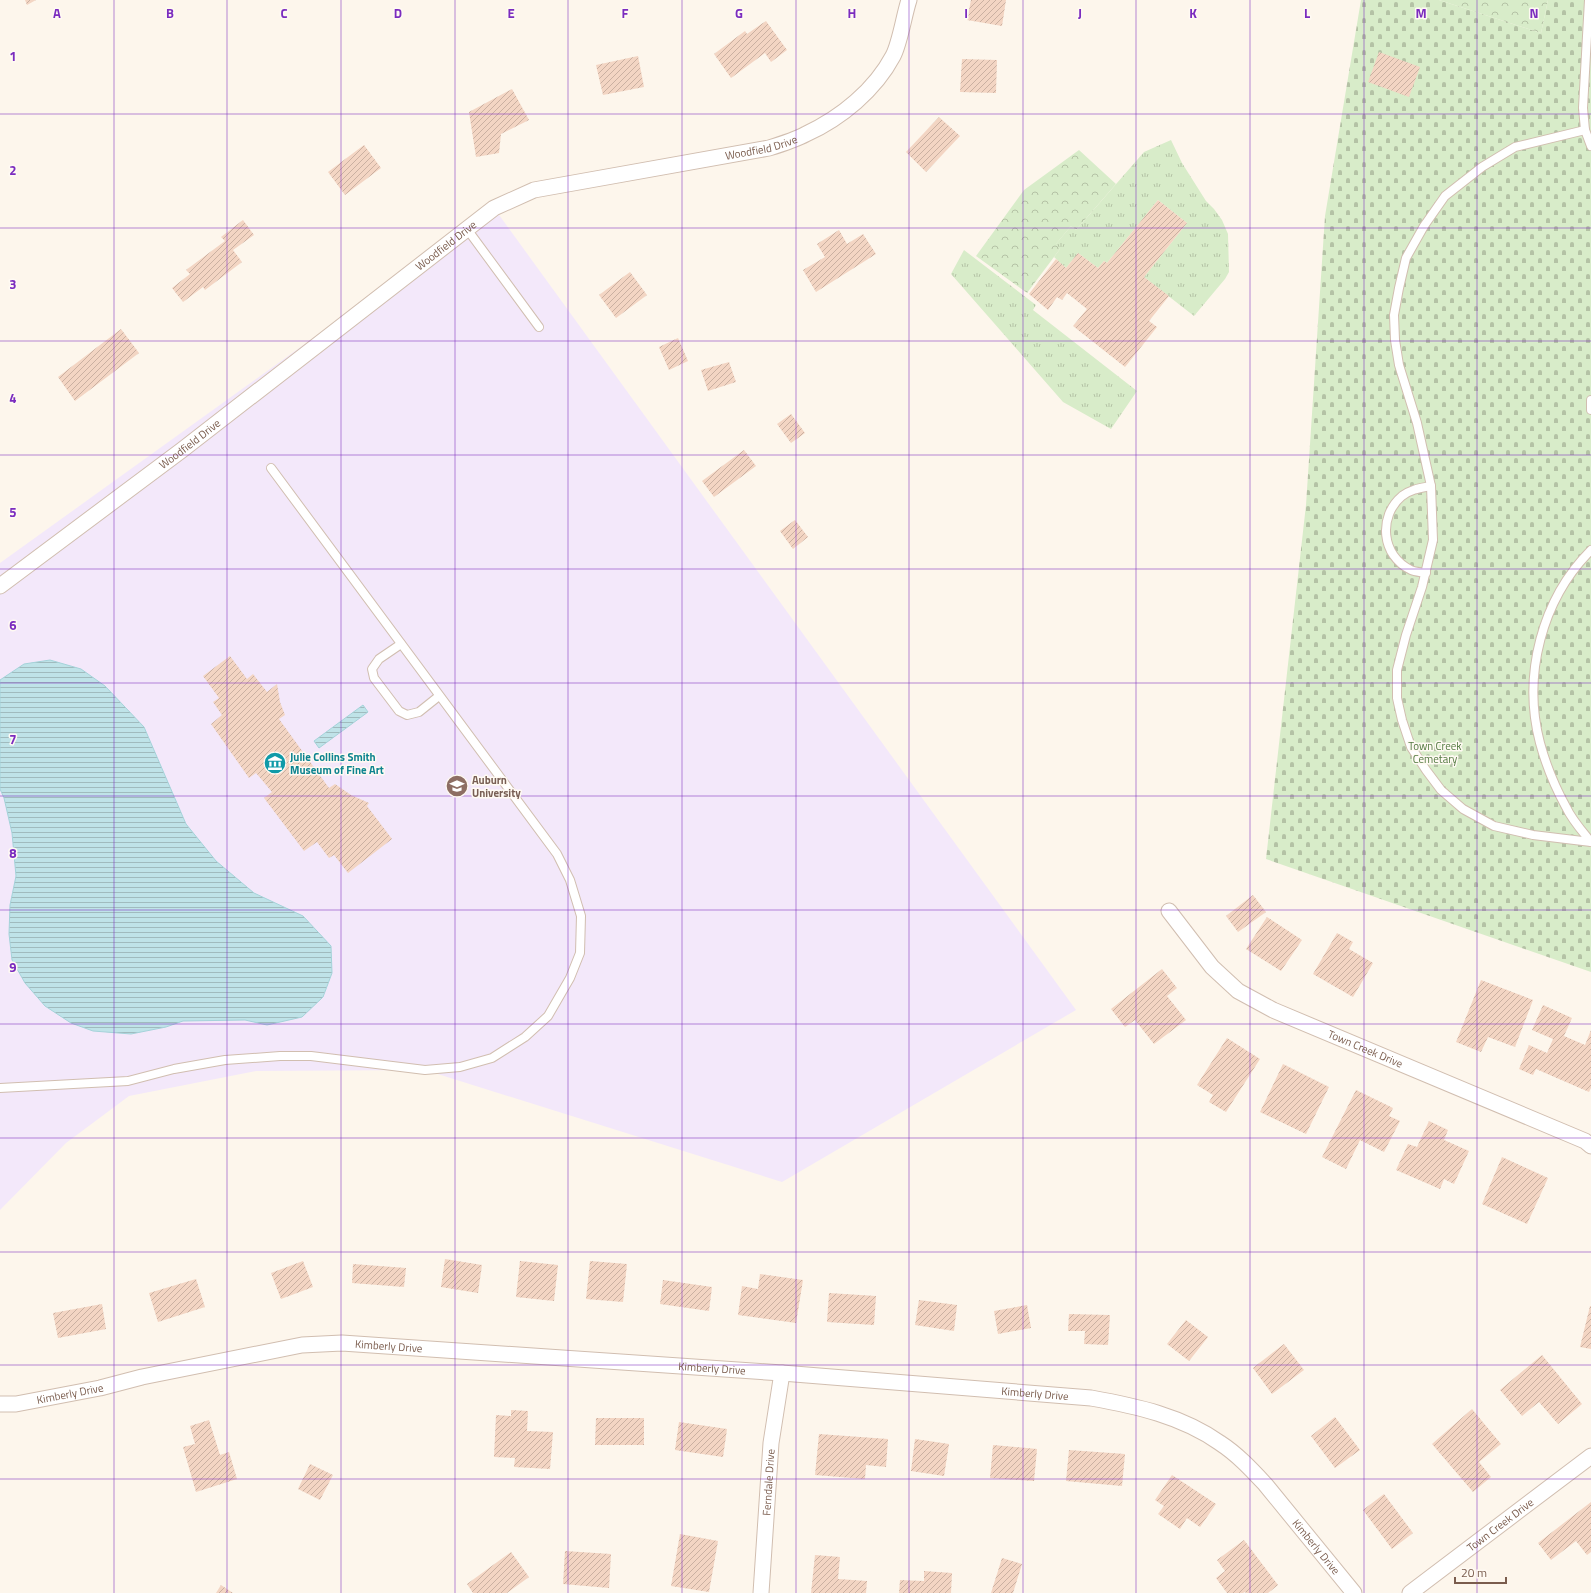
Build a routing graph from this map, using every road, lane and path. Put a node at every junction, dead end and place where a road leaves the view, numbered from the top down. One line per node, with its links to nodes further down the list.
1 (909, 0): 5 (street, Woodfield Drive)
2 (1589, 0): 3 (lane)
3 (1585, 130): 4 (lane); 10 (lane)
4 (1591, 146)
5 (466, 230): 6 (lane); 13 (street, Woodfield Drive)
6 (538, 327)
7 (1591, 400): 8 (lane)
8 (1591, 410)
9 (271, 468): 14 (lane)
10 (1431, 486): 12 (lane); 12 (lane)
11 (1591, 550): 16 (lane)
12 (1426, 573): 16 (lane)
13 (0, 586)
14 (401, 644): 15 (lane); 15 (lane)
15 (440, 696): 18 (lane)
16 (1591, 842)
17 (1169, 911): 19 (street, Town Creek Drive)
18 (0, 1088)
19 (1591, 1146)
20 (782, 1373): 21 (street, Kimberly Drive); 23 (street, Ferndale Drive); 24 (street, Kimberly Drive)
21 (0, 1404)
22 (1591, 1456): 25 (street, Town Creek Drive)
23 (761, 1593)
24 (1354, 1593)
25 (1410, 1593)

